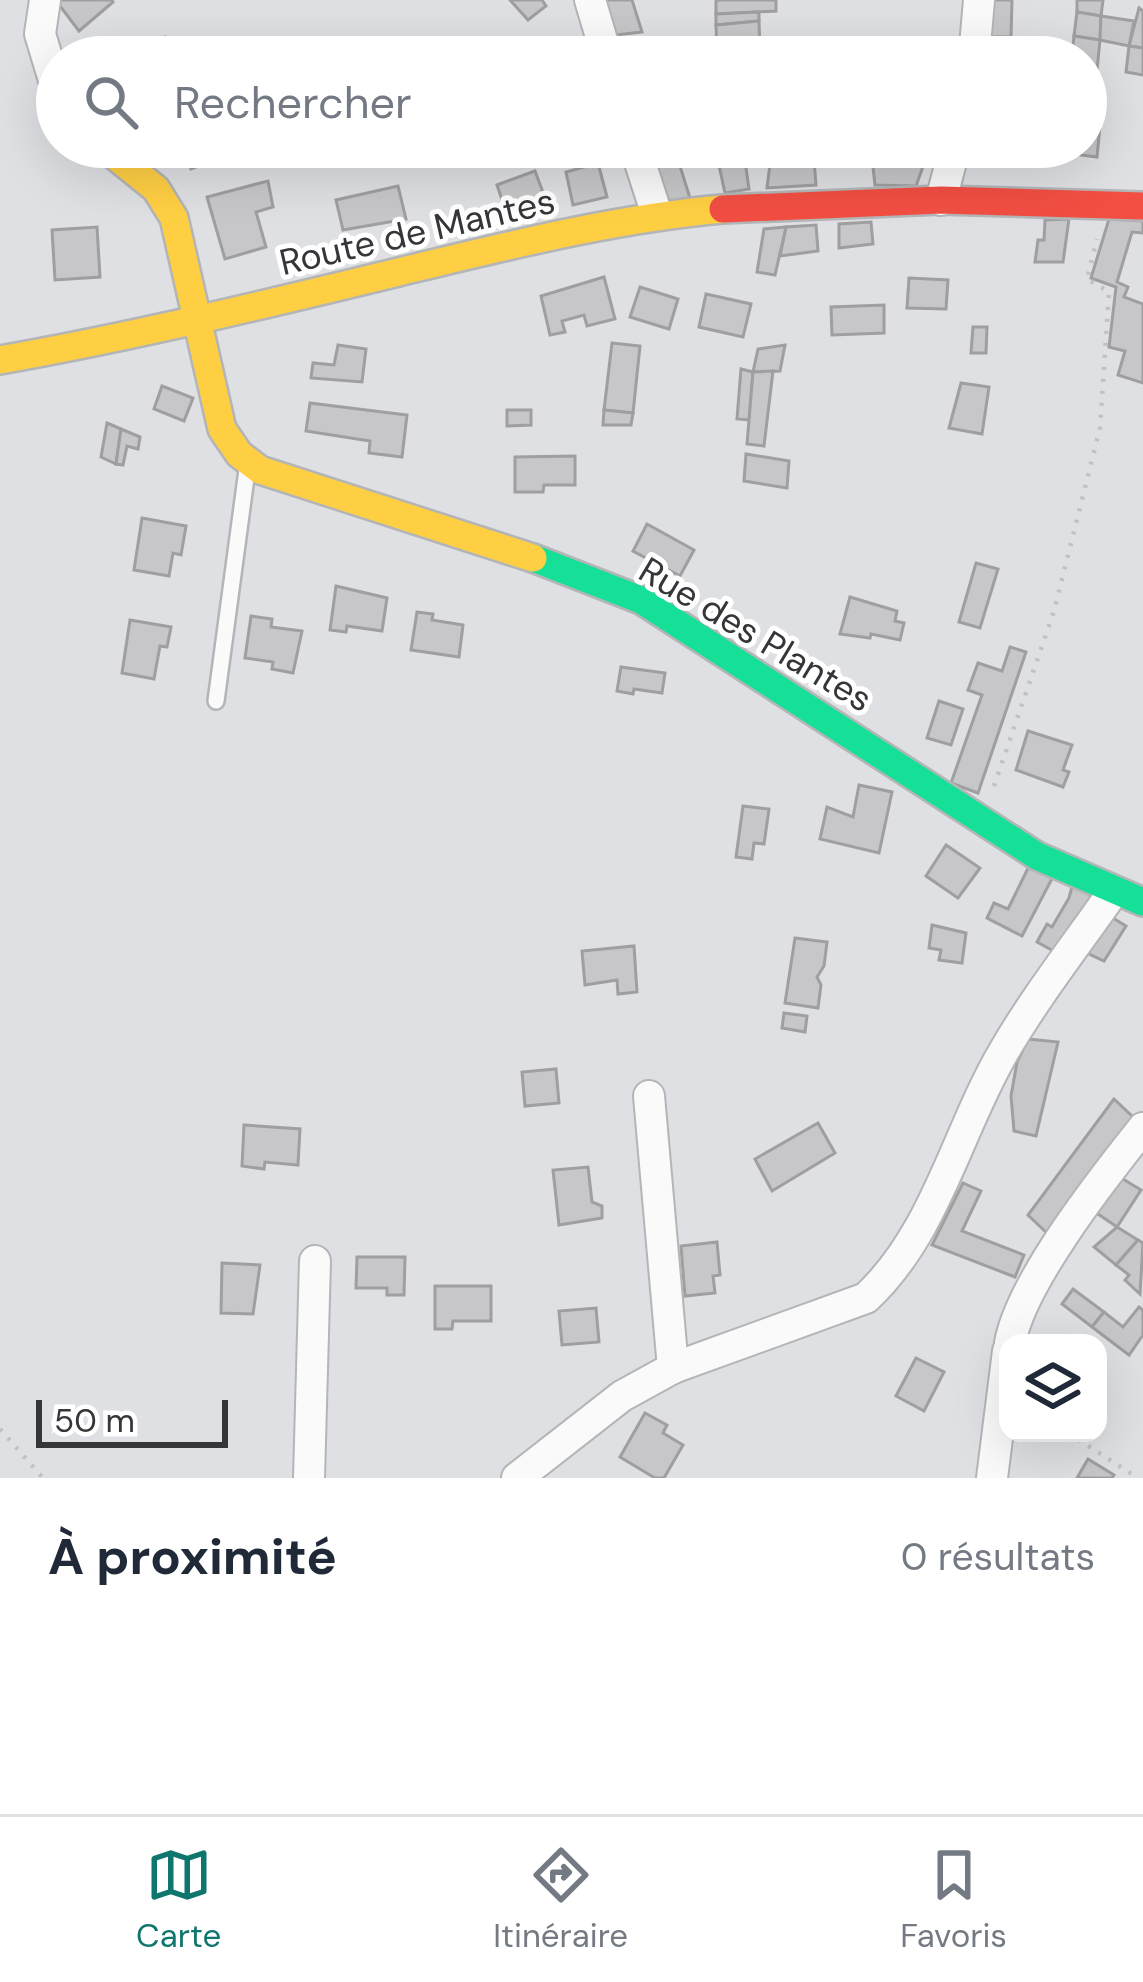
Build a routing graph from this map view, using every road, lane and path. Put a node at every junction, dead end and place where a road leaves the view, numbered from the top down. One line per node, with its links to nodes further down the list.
1 (44, 0): 4 (street)
2 (590, 0): 5 (street)
3 (980, 0): 6 (street)
4 (41, 36)
5 (601, 36)
6 (976, 36)
7 (130, 168): 14 (street)
8 (642, 168): 13 (street)
9 (950, 168): 10 (street)
10 (941, 200): 11 (street, Route de Mantes); 13 (street, Route de Mantes)
11 (1106, 203): 12 (street, Route de Mantes); 18 (path)
12 (1143, 206)
13 (657, 215): 14 (street, Route de Mantes)
14 (195, 320): 15 (street, Route de Mantes); 16 (street)
15 (0, 360)
16 (248, 461): 17 (lane); 18 (street, Rue des Plantes)
17 (216, 701)
18 (982, 819): 19 (street, Rue des Plantes)
19 (1113, 892): 20 (street, Rue des Plantes); 25 (street)
20 (1143, 902)
21 (649, 1096): 25 (street)
22 (1143, 1128): 24 (street)
23 (315, 1261): 30 (street)
24 (1015, 1334)
25 (674, 1368): 31 (street)
26 (999, 1424): 32 (street)
27 (0, 1429): 29 (path)
28 (1082, 1442): 33 (path)
29 (43, 1478)
30 (309, 1478)
31 (517, 1478)
32 (992, 1478)
33 (1138, 1478)

